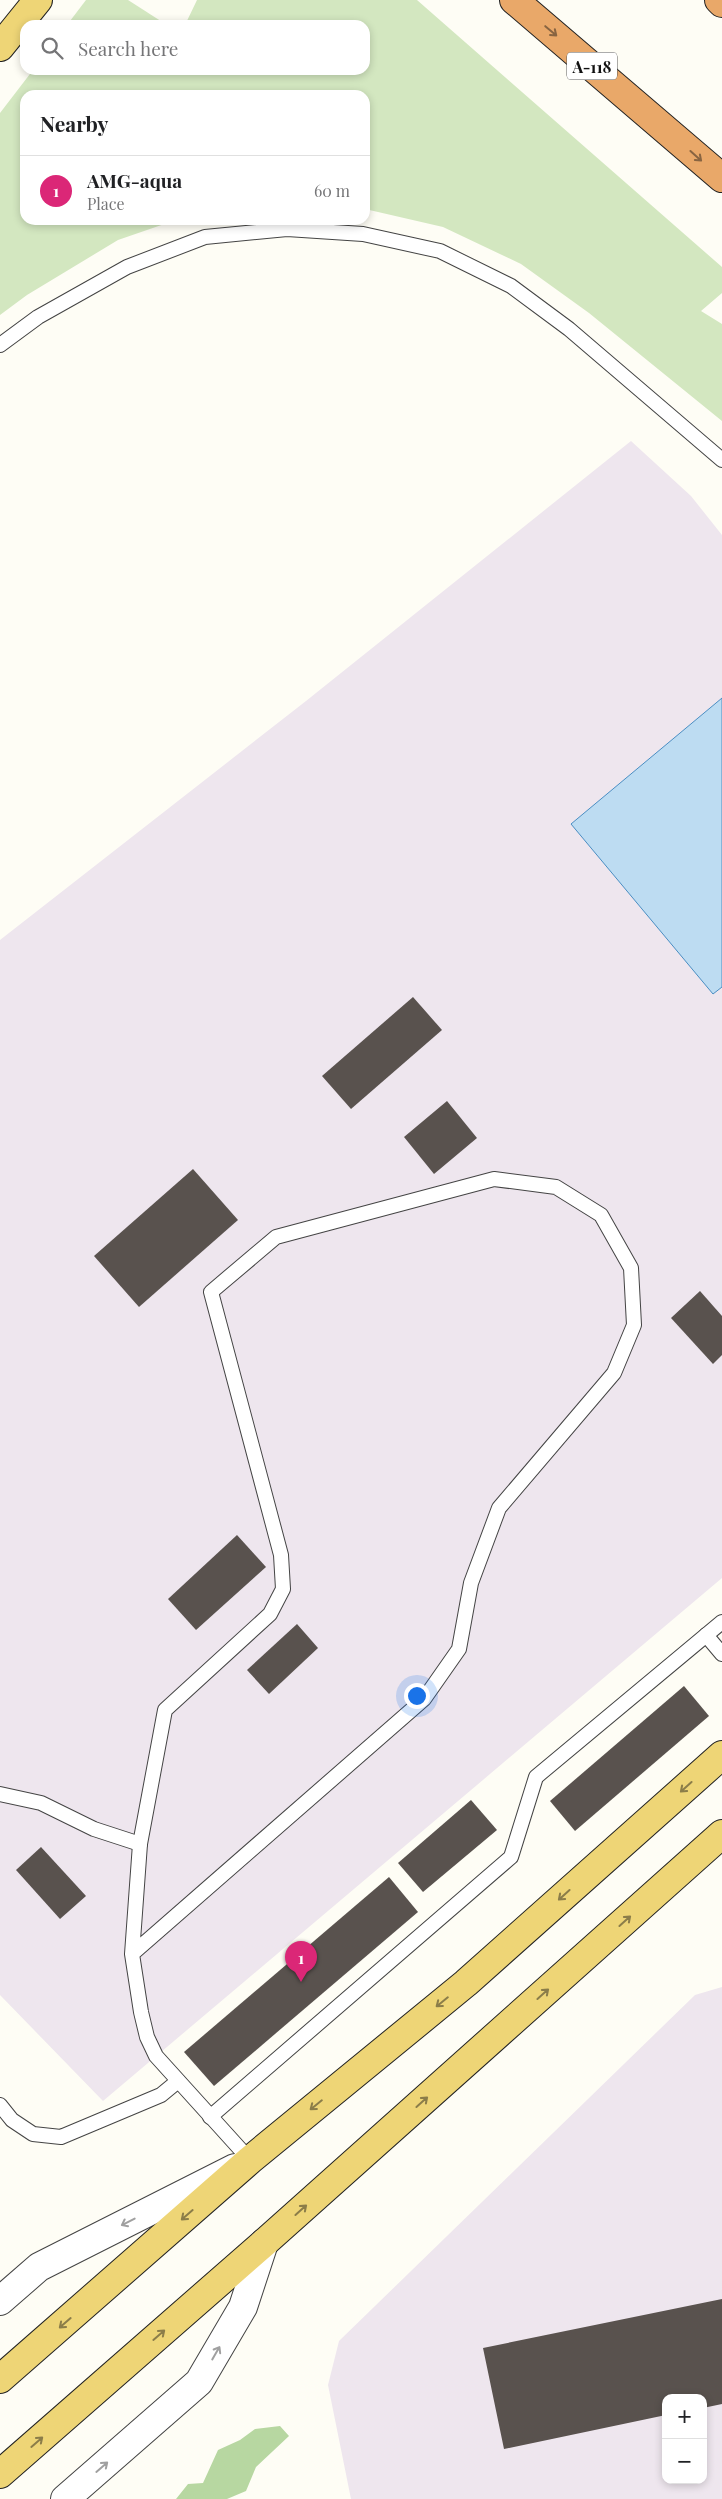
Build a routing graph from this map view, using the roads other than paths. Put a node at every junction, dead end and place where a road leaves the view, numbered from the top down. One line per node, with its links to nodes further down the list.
1 (38, 0): 5 (main road)
2 (514, 0): 8 (highway, А-118, one-way to 8)
3 (718, 0): 4 (highway)
4 (722, 3)
5 (22, 20)
6 (20, 22): 7 (main road)
7 (0, 47)
8 (722, 178)
9 (0, 345): 10 (lane)
10 (722, 460)
11 (722, 1622): 12 (lane)
12 (706, 1635): 13 (lane); 21 (lane)
13 (722, 1654)
14 (722, 1755): 22 (main road, one-way to 22)
15 (0, 1794): 17 (lane)
16 (722, 1834): 23 (main road, one-way to 16)
17 (140, 1844): 18 (lane); 18 (lane)
18 (132, 1954): 19 (lane)
19 (178, 2081): 20 (lane); 21 (lane)
20 (0, 2105)
21 (210, 2117): 22 (lane)
22 (250, 2160): 24 (street, one-way to 24); 25 (main road, one-way to 25)
23 (264, 2242): 26 (main road, one-way to 23); 27 (street, one-way to 23)
24 (0, 2301)
25 (0, 2380)
26 (0, 2474)
27 (65, 2499)

